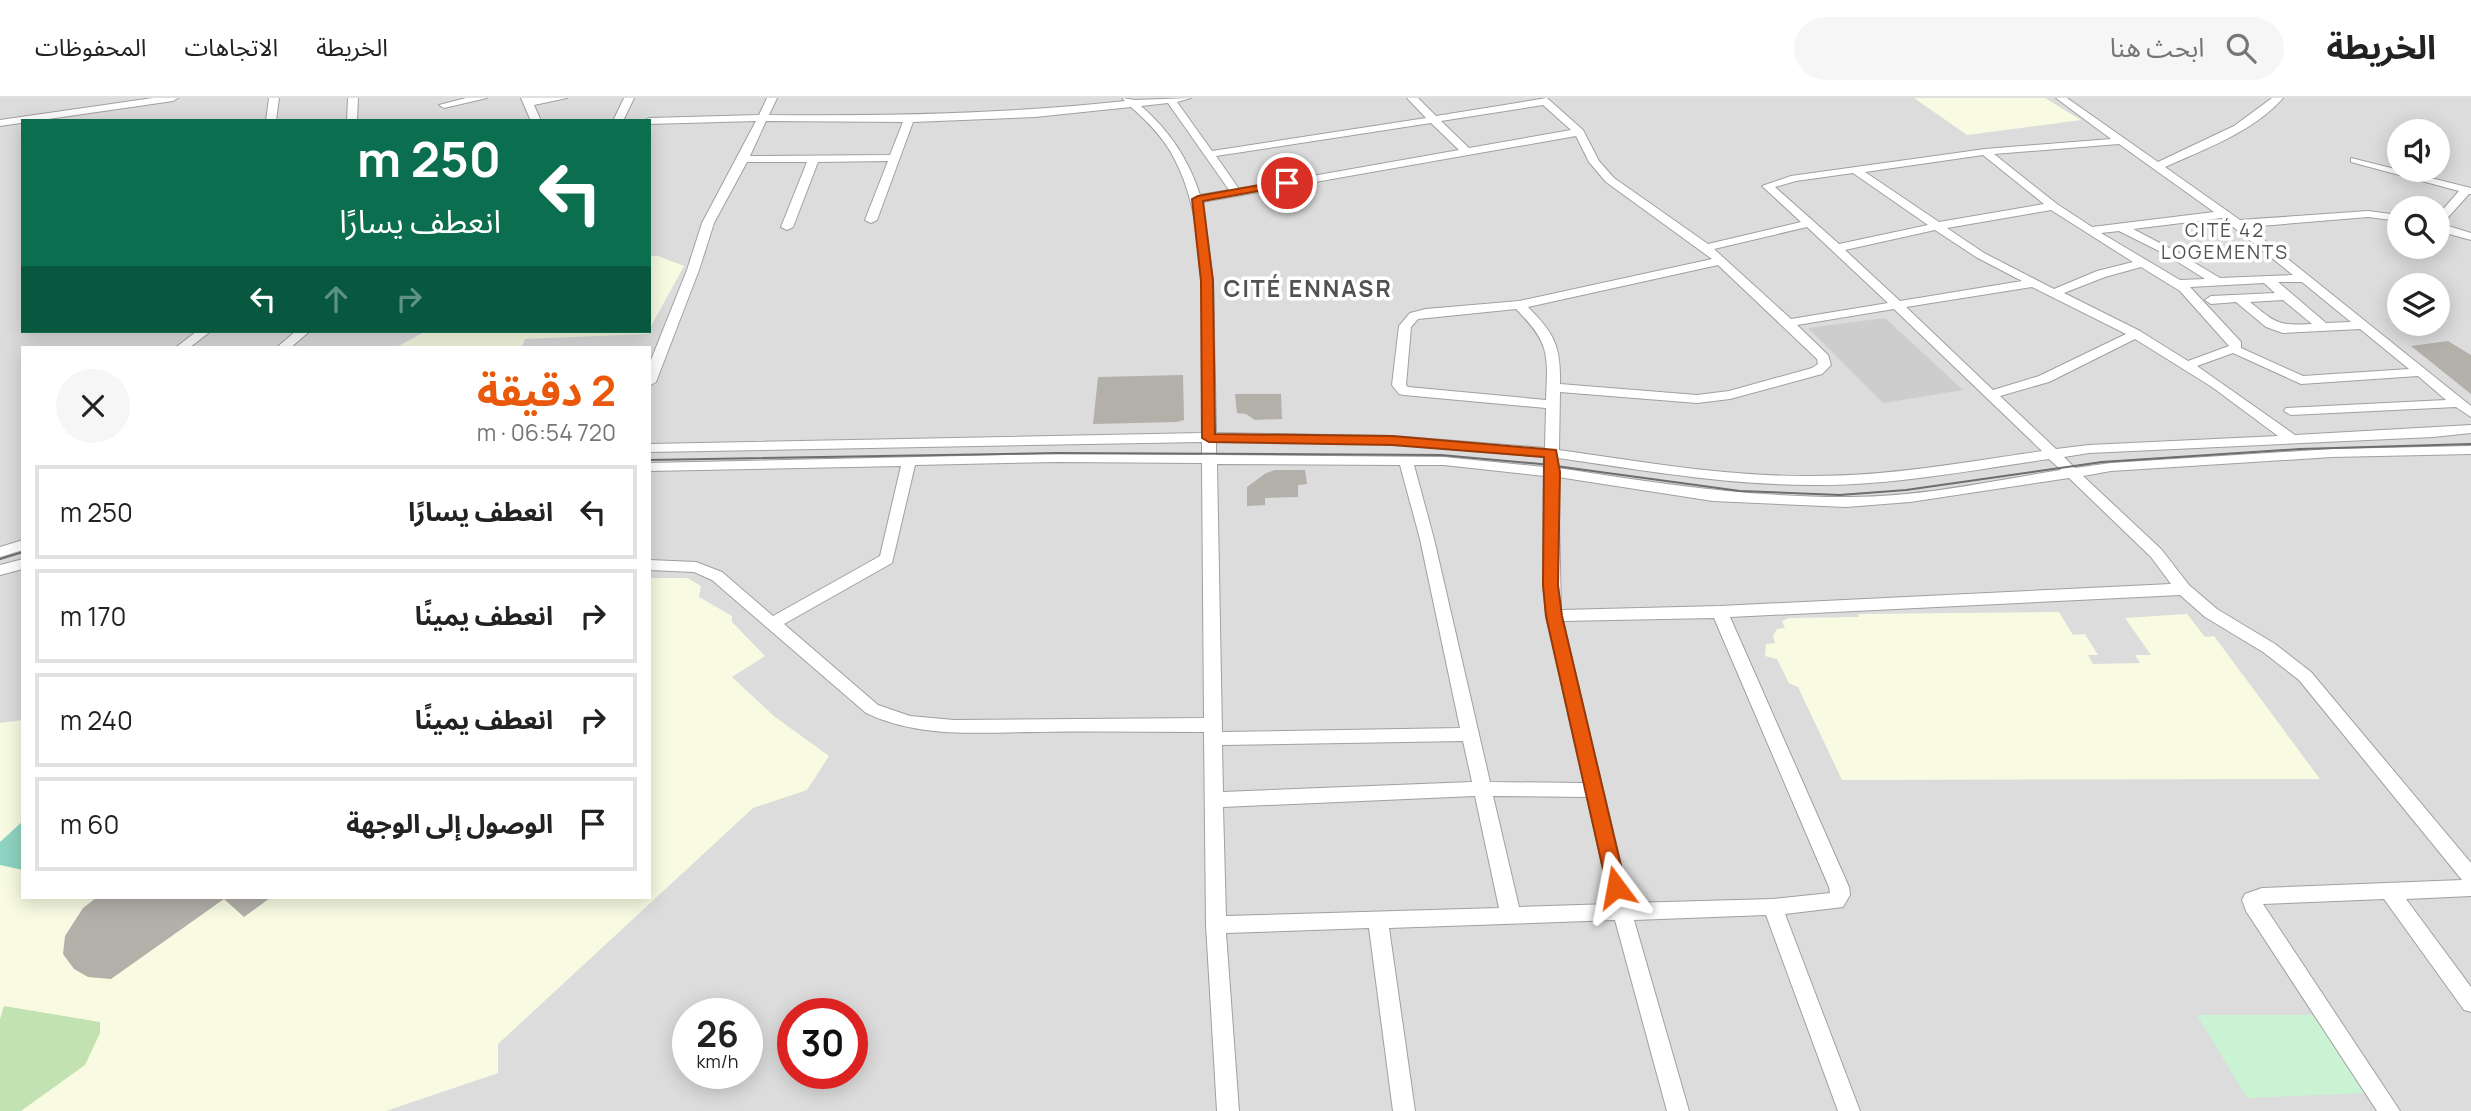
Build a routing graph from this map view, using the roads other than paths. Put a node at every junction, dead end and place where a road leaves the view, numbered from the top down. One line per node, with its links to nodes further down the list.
1 (173, 98): 18 (street)
2 (274, 98): 19 (street)
3 (353, 98): 20 (street)
4 (482, 98): 16 (street)
5 (562, 98): 13 (street)
6 (629, 98): 22 (street)
7 (772, 98): 17 (street)
8 (1186, 98): 12 (street)
9 (1412, 98): 24 (street)
10 (2062, 98): 29 (street)
11 (2278, 98): 37 (street)
12 (1170, 99): 14 (street); 32 (street)
13 (527, 100): 21 (street)
14 (1129, 100): 23 (street); 41 (street)
15 (1543, 100): 24 (street); 28 (street)
16 (444, 105)
17 (761, 118): 23 (street); 26 (street); 35 (street)
18 (28, 119)
19 (271, 119)
20 (352, 119)
21 (535, 119)
22 (619, 119)
23 (909, 119): 34 (street)
24 (1433, 119): 30 (street); 32 (street)
25 (21, 120): 27 (street)
26 (651, 121)
27 (0, 123)
28 (1580, 132): 30 (street); 55 (street)
29 (2121, 141): 31 (street); 37 (street)
30 (1467, 152): 40 (street)
31 (1985, 152): 38 (street); 42 (street)
32 (1210, 154): 40 (street)
33 (814, 158): 34 (street); 35 (street); 50 (street)
34 (895, 158): 46 (street)
35 (743, 159): 81 (street)
36 (2354, 160): 39 (street)
37 (2159, 166): 44 (street)
38 (1855, 170): 47 (street); 49 (street)
39 (2468, 191): 43 (street)
40 (1236, 192): 41 (street)
41 (1198, 199): 89 (street)
42 (2053, 206): 49 (street); 52 (street)
43 (2450, 210)
44 (2224, 214): 48 (street); 51 (street)
45 (2387, 216): 48 (street)
46 (871, 220)
47 (1807, 223): 55 (street); 56 (street)
48 (2238, 224): 59 (street)
49 (1937, 226): 56 (street); 62 (street)
50 (788, 227)
51 (2120, 227): 52 (street); 61 (street)
52 (2090, 231): 58 (street)
53 (2450, 231): 54 (street)
54 (2471, 237)
55 (1706, 248): 57 (street)
56 (1837, 248): 69 (street)
57 (1720, 261): 68 (street); 70 (street)
58 (2144, 263): 63 (street); 64 (street)
59 (2305, 278): 60 (street); 71 (street)
60 (2266, 279): 61 (street); 65 (street)
61 (2218, 282): 63 (street)
62 (2034, 283): 64 (street); 69 (street)
63 (2179, 284): 78 (street)
64 (2054, 293): 75 (street)
65 (2286, 296): 66 (street); 72 (street)
66 (2238, 298): 67 (street); 72 (street)
67 (2211, 300)
68 (1519, 305): 82 (street); 85 (street)
69 (1896, 306): 70 (street); 83 (street)
70 (1788, 323): 82 (street)
71 (2362, 325): 72 (street); 80 (street)
72 (2323, 327)
73 (202, 333): 76 (street)
74 (301, 333): 77 (street)
75 (2136, 334): 79 (street); 83 (street)
76 (184, 346)
77 (285, 346)
78 (2234, 349): 79 (street); 80 (street)
79 (2188, 365): 90 (street)
80 (2421, 372): 84 (street)
81 (651, 377)
82 (1553, 387): 85 (street)
83 (1992, 396): 94 (street)
84 (2459, 403): 86 (street); 87 (street)
85 (1553, 405): 93 (street)
86 (2291, 411)
87 (2471, 413)
88 (2471, 429): 90 (street)
89 (1209, 438): 91 (street); 93 (street); 95 (street)
90 (2291, 439): 94 (street)
91 (651, 448)
92 (2471, 450): 99 (street)
93 (1551, 453): 94 (street); 100 (street)
94 (2053, 453): 99 (street)
95 (1209, 460): 96 (street); 97 (street); 110 (street)
96 (1406, 461): 100 (street); 111 (street)
97 (909, 462): 98 (street); 109 (street)
98 (651, 467)
99 (2073, 471): 100 (street); 106 (street)
100 (1553, 472): 108 (street)
101 (21, 546): 102 (street)
102 (0, 552)
103 (21, 565): 105 (street)
104 (651, 565): 109 (street)
105 (0, 570)
106 (2183, 589): 107 (street); 115 (street)
107 (1720, 612): 108 (street); 118 (street)
108 (1554, 616): 113 (street)
109 (773, 623): 110 (street)
110 (1213, 732): 111 (street); 114 (street)
111 (1470, 734): 112 (street)
112 (1482, 789): 113 (street); 114 (street); 120 (street)
113 (1594, 790): 119 (street)
114 (1214, 800): 122 (street)
115 (2471, 877)
116 (2471, 888): 117 (street)
117 (2389, 891): 123 (street); 128 (street)
118 (1773, 907): 119 (street); 127 (street)
119 (1622, 911): 120 (street); 126 (street)
120 (1511, 916): 121 (street)
121 (1378, 920): 122 (street); 125 (street)
122 (1216, 925): 124 (street)
123 (2471, 1003)
124 (1228, 1111)
125 (1404, 1111)
126 (1678, 1111)
127 (1849, 1111)
128 (2389, 1111)

